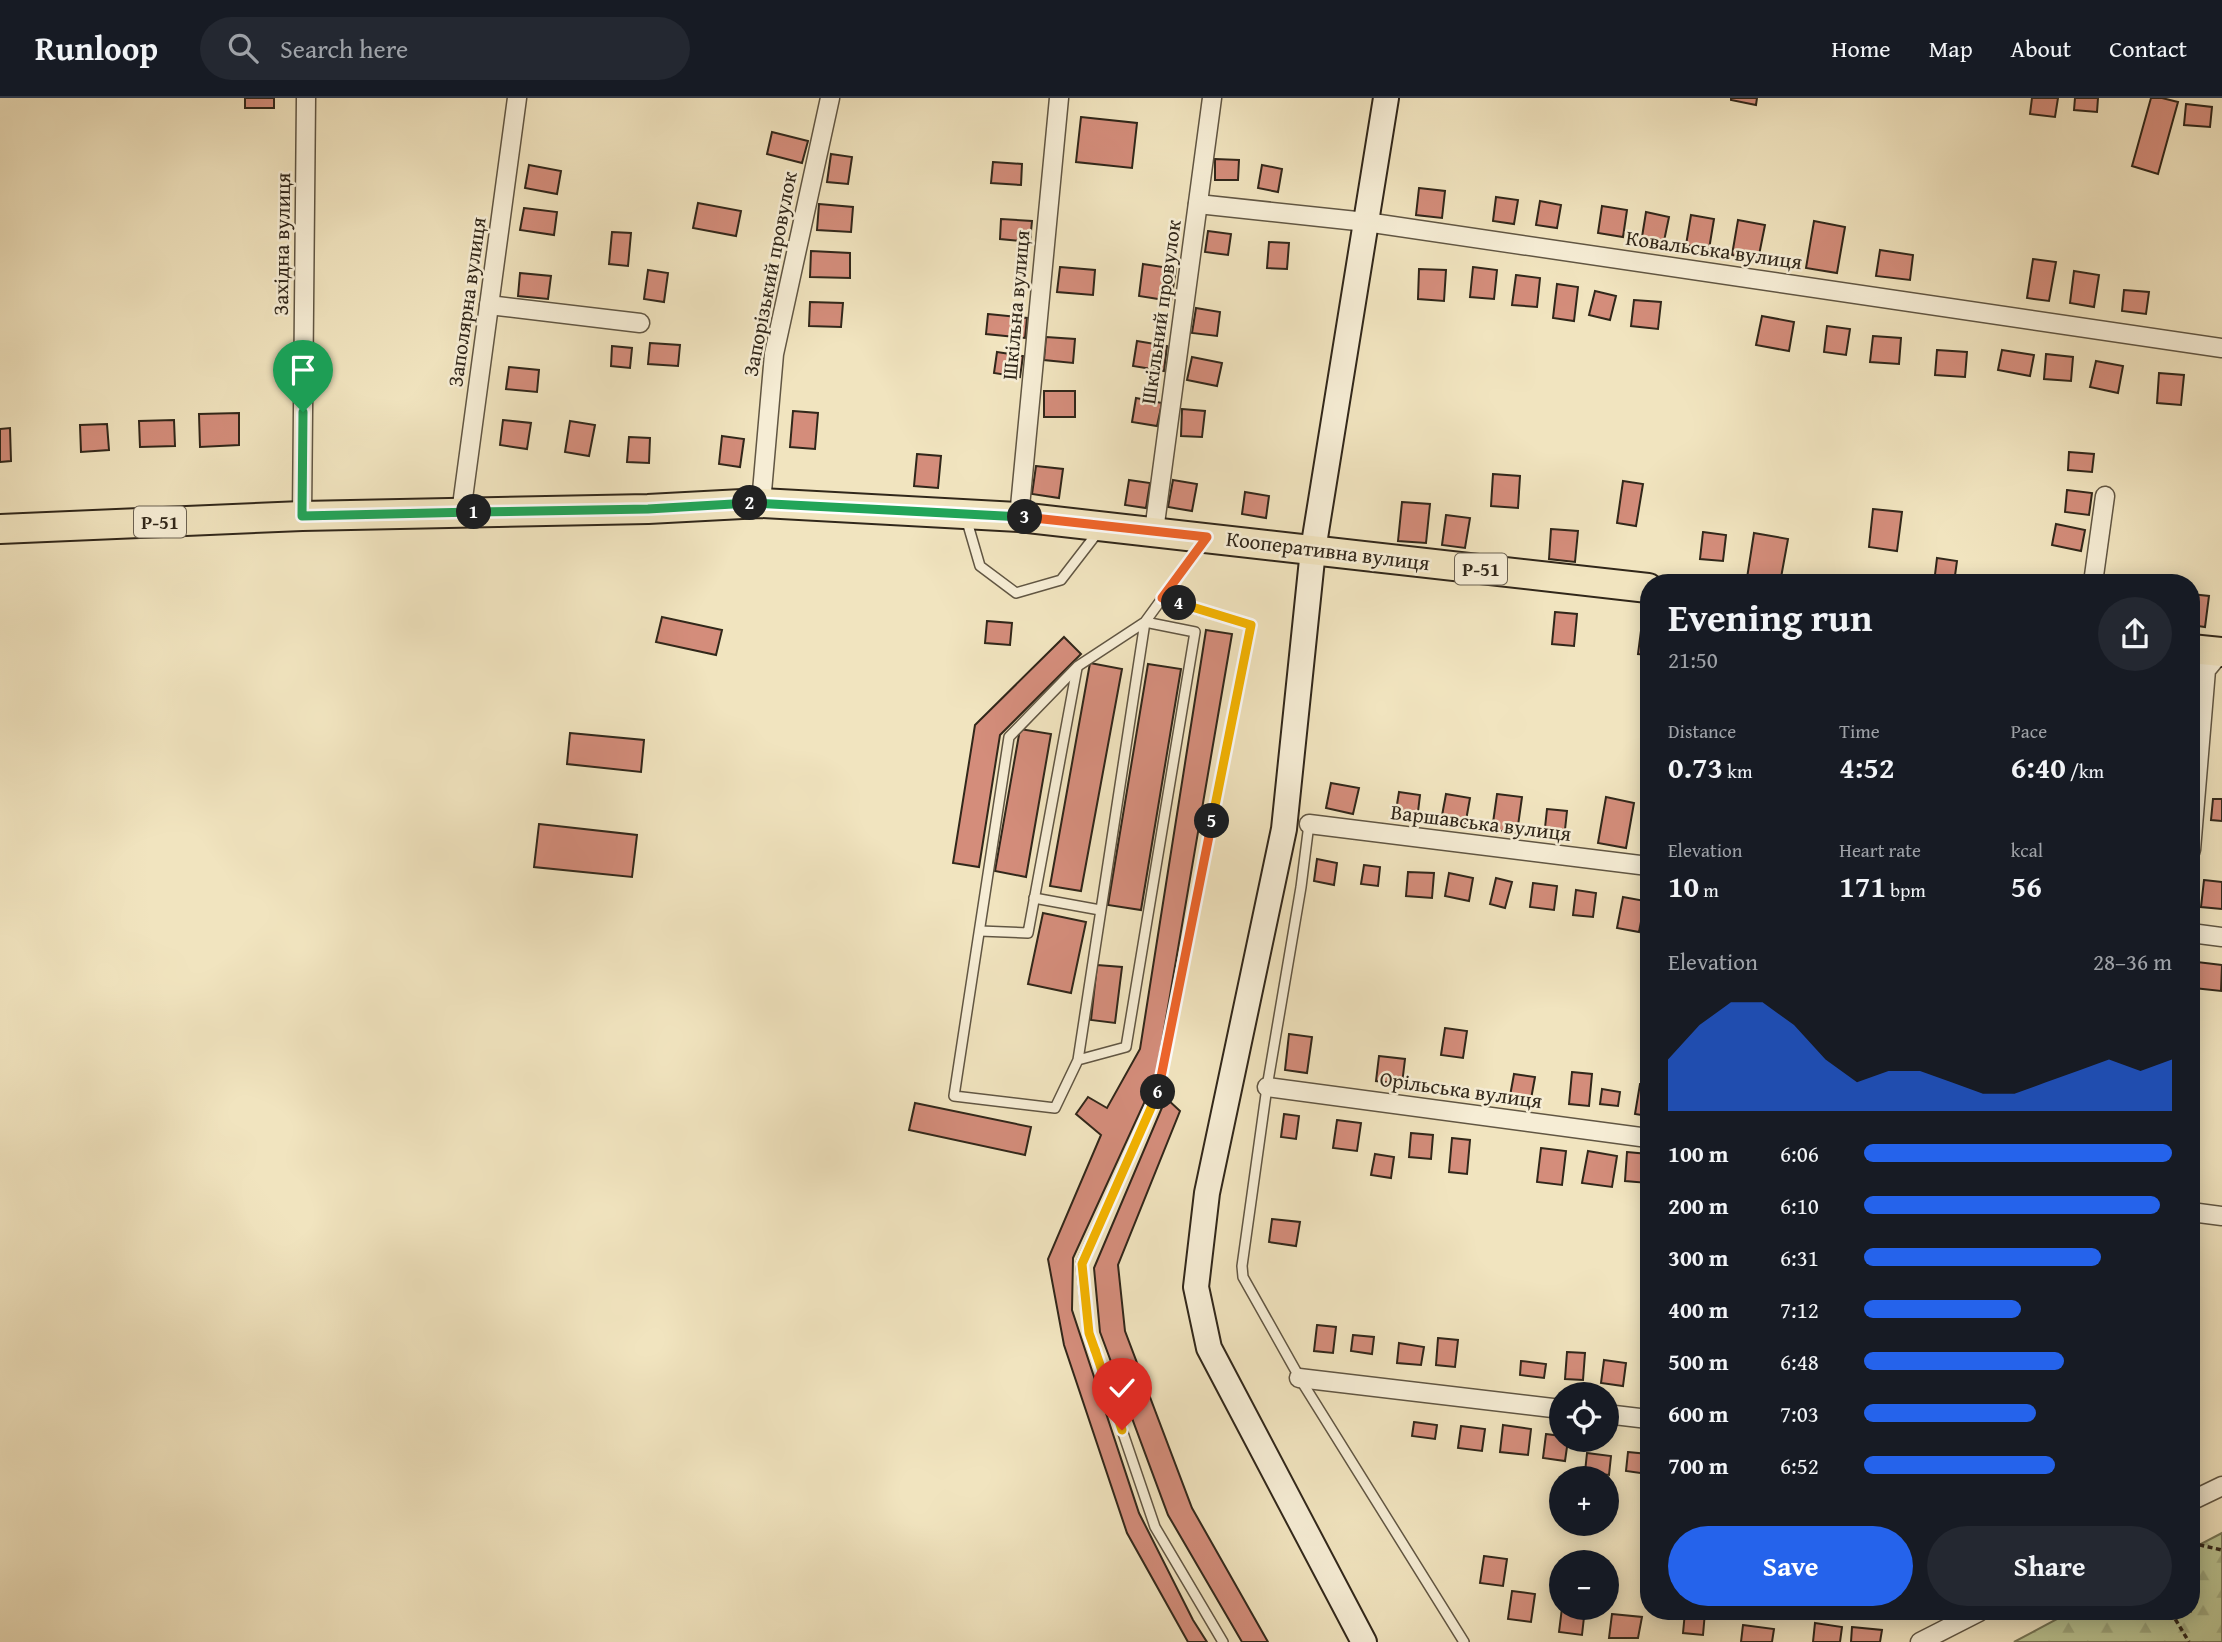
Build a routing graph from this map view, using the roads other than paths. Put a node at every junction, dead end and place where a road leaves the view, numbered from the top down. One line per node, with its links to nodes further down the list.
1 (306, 98): 16 (street, Західна вулиця)
2 (517, 98): 9 (street, Заполярна вулиця)
3 (830, 98): 13 (street, Запорізький провулок)
4 (1059, 98): 17 (street, Шкільна вулиця)
5 (1212, 98): 7 (street, Шкільний провулок)
6 (1386, 98): 8 (street)
7 (1198, 204): 8 (street, Ковальська вулиця); 20 (street, Шкільний провулок)
8 (1366, 222): 11 (street, Ковальська вулиця); 22 (street)
9 (489, 305): 10 (street); 14 (street, Заполярна вулиця)
10 (640, 323)
11 (2222, 348)
12 (2105, 496): 23 (street)
13 (761, 503): 14 (main road, Кооперативна вулиця / Р-51); 15 (main road, Кооперативна вулиця / Р-51)
14 (461, 513): 16 (main road, Кооперативна вулиця / Р-51)
15 (964, 513): 17 (main road, Кооперативна вулиця / Р-51); 18 (lane)
16 (302, 516): 19 (main road, Кооперативна вулиця / Р-51)
17 (1019, 517): 18 (main road, Кооперативна вулиця / Р-51)
18 (1103, 526): 20 (main road, Кооперативна вулиця / Р-51)
19 (0, 529)
20 (1154, 531): 21 (main road, Кооперативна вулиця / Р-51)
21 (1207, 537): 22 (main road, Кооперативна вулиця / Р-51); 25 (lane)
22 (1313, 550): 24 (main road, Кооперативна вулиця / Р-51); 51 (street)
23 (2094, 574)
24 (1640, 586)
25 (1162, 598): 26 (lane); 50 (lane)
26 (1145, 622): 29 (lane); 34 (lane); 38 (lane)
27 (2200, 649): 28 (main road)
28 (2222, 650): 30 (street)
29 (1078, 666): 33 (lane); 35 (lane)
30 (2200, 742)
31 (1309, 824): 32 (street, Варшавська вулиця); 39 (lane)
32 (1640, 865)
33 (1034, 898): 34 (lane); 35 (lane)
34 (1100, 910): 38 (lane)
35 (980, 931): 38 (lane)
36 (2200, 934): 37 (street)
37 (2222, 937)
38 (1077, 1060)
39 (1267, 1087): 40 (street, Орільська вулиця); 43 (lane)
40 (1640, 1137)
41 (2200, 1213): 42 (street)
42 (2222, 1216)
43 (1299, 1378): 44 (street); 52 (lane)
44 (1549, 1408)
45 (1619, 1416): 46 (street)
46 (1640, 1418)
47 (2222, 1486): 48 (street)
48 (2200, 1496)
49 (1963, 1620): 53 (street)
50 (1223, 1642)
51 (1364, 1642)
52 (1464, 1642)
53 (1920, 1642)

